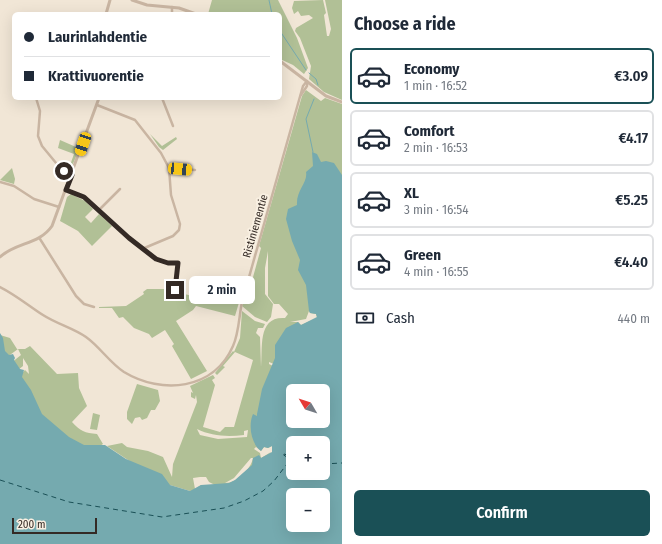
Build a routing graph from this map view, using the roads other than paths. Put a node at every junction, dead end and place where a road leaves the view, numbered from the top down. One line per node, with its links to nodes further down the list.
1 (110, 0): 4 (street)
2 (132, 0): 3 (street)
3 (172, 7): 5 (street); 6 (street)
4 (107, 12)
5 (172, 12)
6 (189, 12)
7 (282, 62): 8 (street)
8 (307, 81): 12 (street); 26 (street, Ristiniementie)
9 (37, 100): 17 (street)
10 (98, 100): 13 (street)
11 (163, 100): 14 (street)
12 (342, 102)
13 (97, 105): 15 (street); 17 (street)
14 (173, 126)
15 (169, 168): 16 (street); 24 (street)
16 (195, 170)
17 (72, 175): 19 (street)
18 (0, 182): 21 (street)
19 (66, 190): 21 (street); 22 (street)
20 (120, 190): 22 (street)
21 (60, 208): 23 (street)
22 (99, 210): 24 (street)
23 (40, 239): 25 (street); 28 (street)
24 (142, 249): 27 (street)
25 (0, 257)
26 (0, 287)
27 (175, 290)
28 (94, 307)

